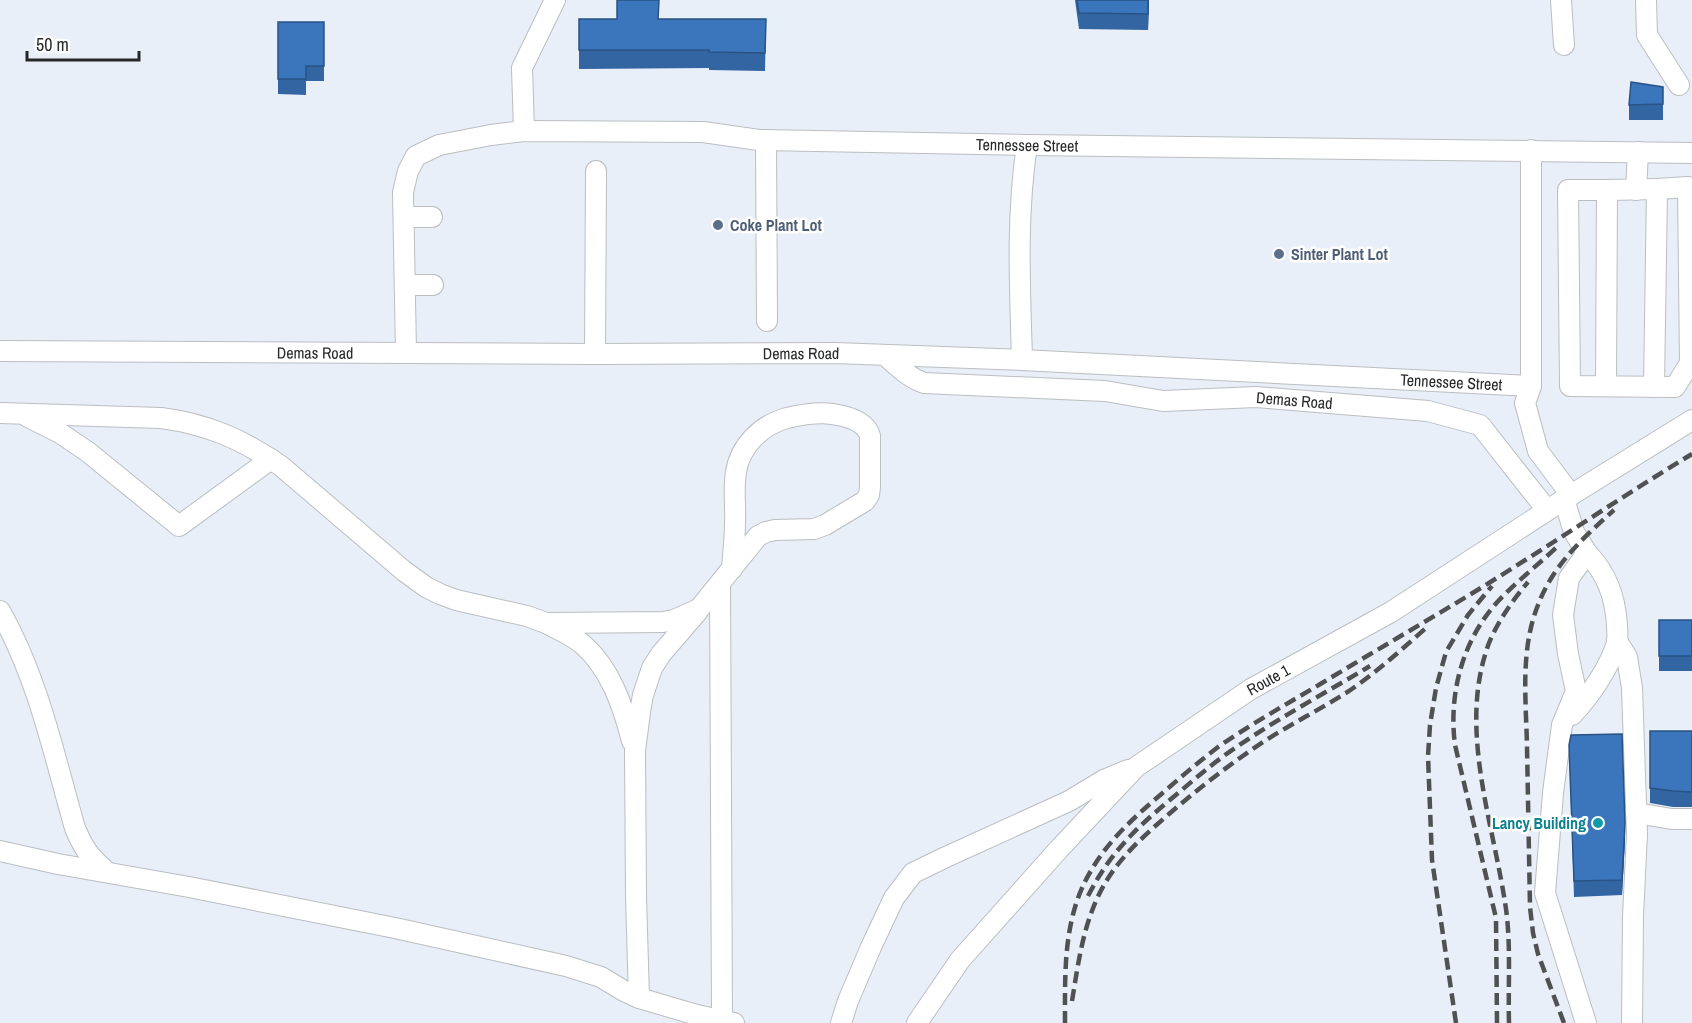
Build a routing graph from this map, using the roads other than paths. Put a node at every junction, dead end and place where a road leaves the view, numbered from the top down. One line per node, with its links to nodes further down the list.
1 (555, 0): 6 (street)
2 (1561, 0): 4 (street)
3 (1646, 0): 5 (street)
4 (1564, 45)
5 (1679, 85)
6 (524, 131): 7 (street, Tennessee Street); 17 (street, Tennessee Street)
7 (766, 140): 8 (street, Tennessee Street); 22 (street)
8 (1028, 145): 9 (street, Tennessee Street); 27 (street)
9 (1531, 150): 10 (street, Tennessee Street); 28 (street)
10 (1638, 152): 11 (street, Tennessee Street); 16 (street)
11 (1692, 153)
12 (596, 171): 25 (street)
13 (1690, 187): 14 (street); 19 (street)
14 (1657, 189): 16 (street); 30 (street)
15 (1607, 190): 16 (street); 29 (street); 29 (street)
16 (1636, 190)
17 (404, 217): 18 (street); 20 (street, Tennessee Street)
18 (432, 217)
19 (1690, 273): 30 (street)
20 (405, 285): 21 (street); 24 (street, Tennessee Street)
21 (434, 285)
22 (767, 321)
23 (0, 351): 24 (street, Demas Road)
24 (406, 352): 25 (street, Demas Road)
25 (595, 354): 26 (street, Demas Road)
26 (885, 355): 27 (street, Tennessee Street); 36 (street, Demas Road)
27 (1022, 360): 28 (street, Tennessee Street)
28 (1530, 386): 35 (street)
29 (1606, 386): 30 (street)
30 (1654, 387)
31 (0, 413): 32 (street)
32 (21, 413): 34 (street); 34 (street)
33 (1692, 420): 35 (street, Route 1)
34 (271, 459): 41 (street)
35 (1568, 497): 36 (street, Route 1); 37 (street)
36 (1547, 510): 45 (street, Route 1)
37 (1587, 553): 42 (street); 43 (street)
38 (726, 576): 38 (street); 39 (street); 51 (street)
39 (699, 609): 41 (street); 44 (street)
40 (0, 611): 49 (street)
41 (546, 623): 44 (street)
42 (1617, 641): 43 (street); 46 (street)
43 (1562, 725): 54 (street)
44 (635, 751): 50 (street)
45 (1136, 767): 52 (street); 53 (street, Route 1)
46 (1636, 813): 47 (street); 55 (street)
47 (1692, 819)
48 (0, 851): 49 (street)
49 (107, 872): 50 (street)
50 (639, 998): 51 (street)
51 (728, 1022)
52 (841, 1023)
53 (917, 1023)
54 (1586, 1023)
55 (1632, 1023)

